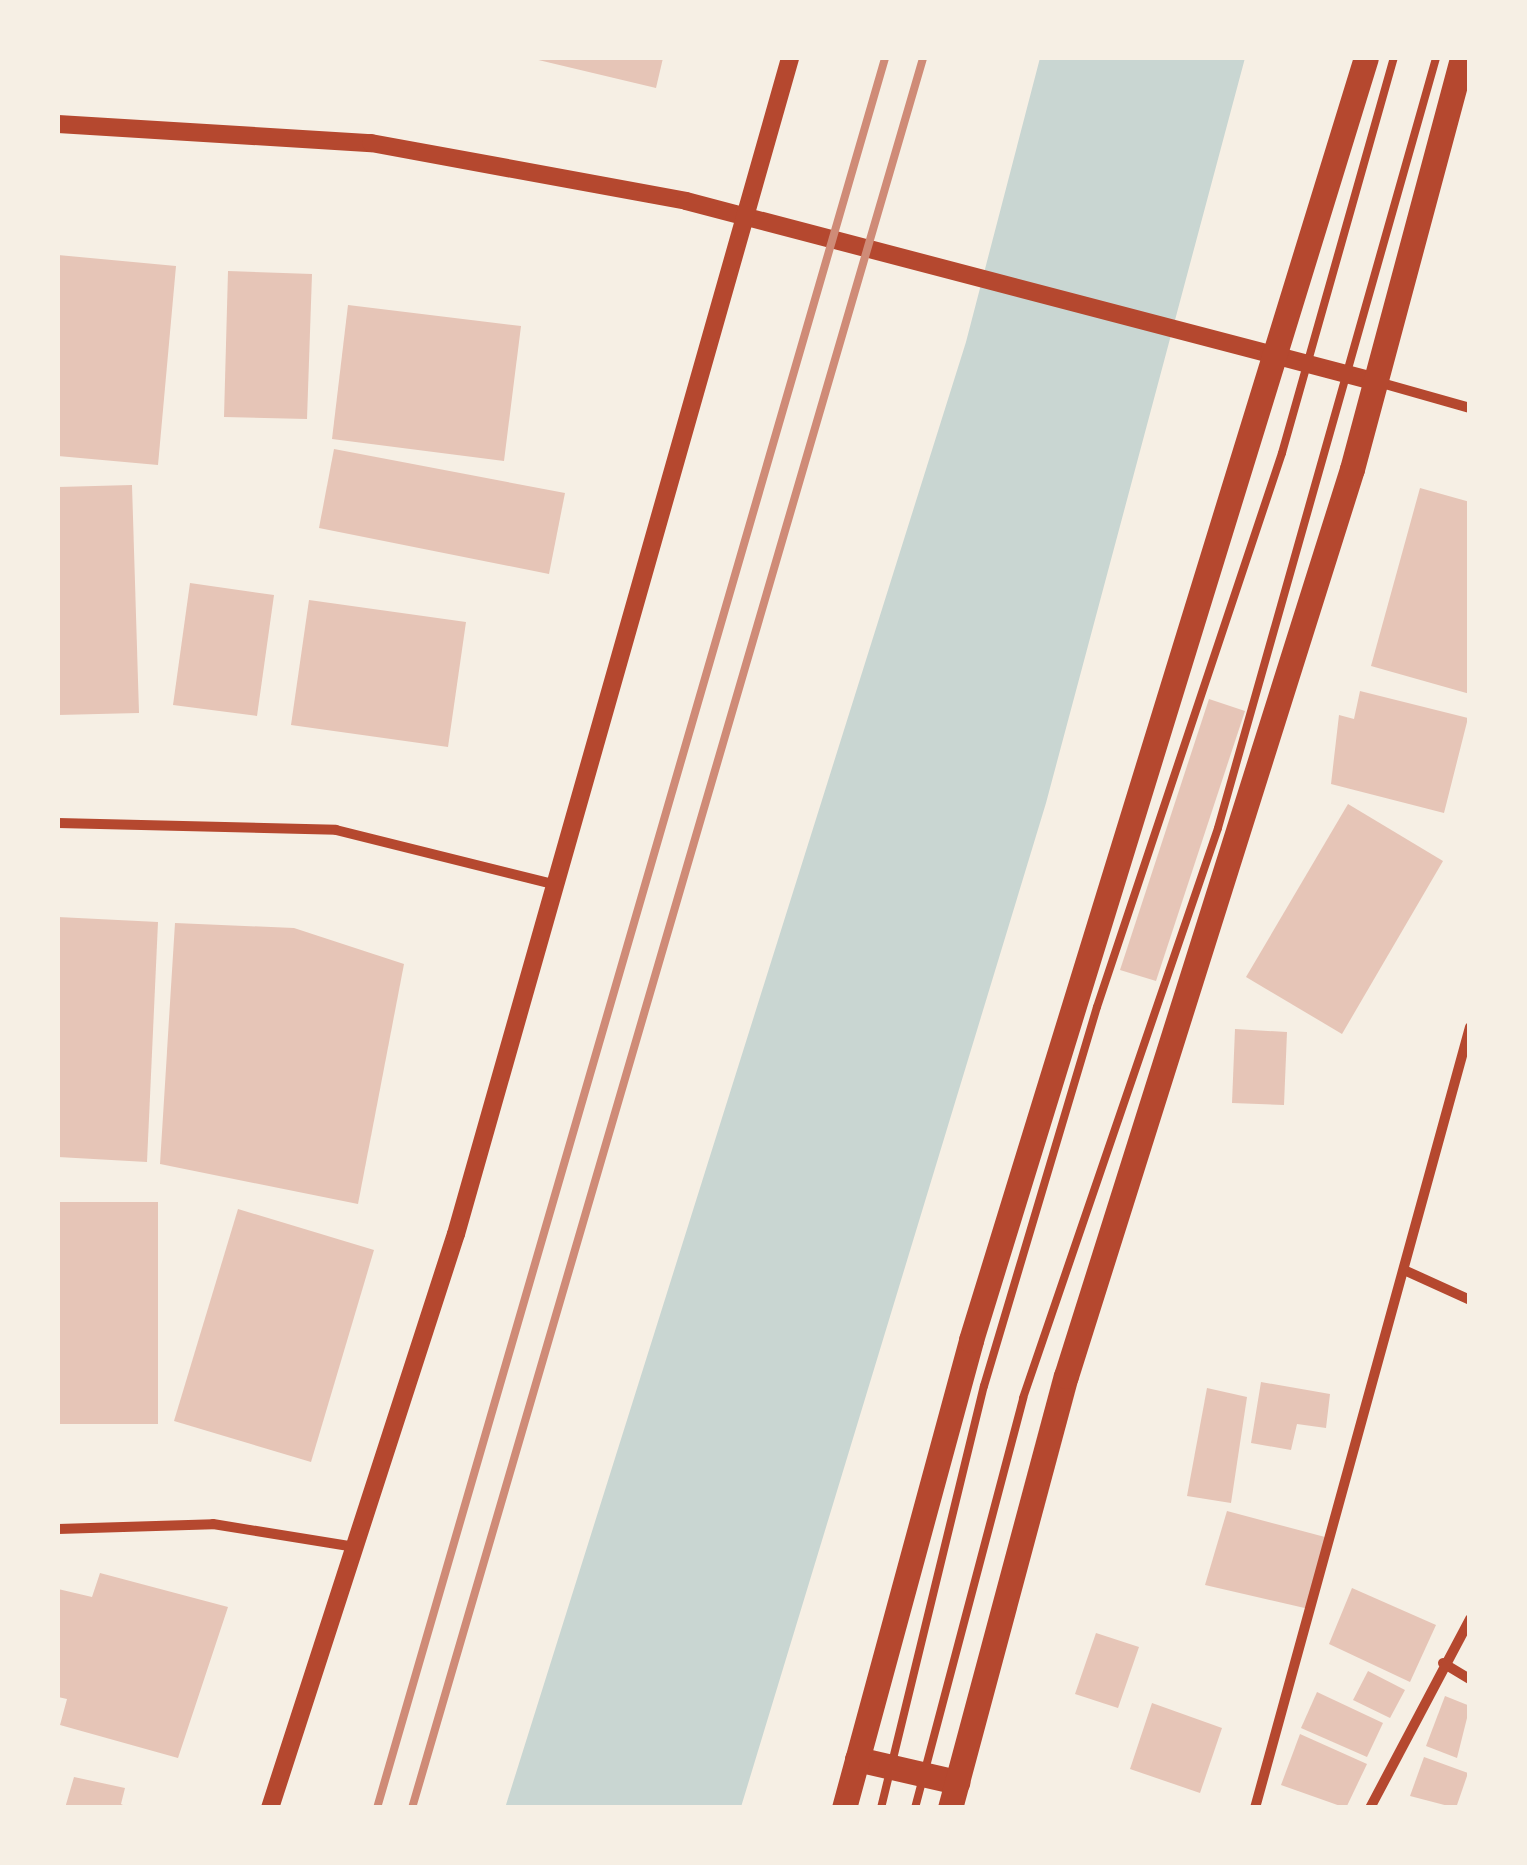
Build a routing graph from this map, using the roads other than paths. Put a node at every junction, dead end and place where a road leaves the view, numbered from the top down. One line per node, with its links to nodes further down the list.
1 (790, 58): 7 (street)
2 (1366, 58): 8 (main road)
3 (1394, 58): 9 (lane)
4 (1436, 58): 10 (lane)
5 (1462, 58): 11 (main road)
6 (58, 124): 7 (street)
7 (740, 214): 8 (street); 14 (street)
8 (1279, 356): 9 (street); 23 (main road)
9 (1307, 363): 10 (street); 24 (lane)
10 (1347, 374): 11 (street); 25 (lane)
11 (1377, 382): 12 (street); 26 (main road)
12 (1470, 408)
13 (58, 823): 14 (street)
14 (556, 886): 19 (street)
15 (1470, 1026): 16 (street)
16 (1404, 1270): 17 (street); 31 (street)
17 (1470, 1300)
18 (58, 1528): 19 (street)
19 (355, 1547): 27 (street)
20 (1470, 1619): 21 (street)
21 (1443, 1663): 22 (street); 32 (street)
22 (1470, 1679)
23 (857, 1759): 24 (main road); 28 (main road)
24 (891, 1767): 25 (main road); 29 (lane)
25 (923, 1774): 26 (main road); 30 (lane)
26 (953, 1795)
27 (270, 1808)
28 (844, 1808)
29 (881, 1808)
30 (914, 1808)
31 (1255, 1808)
32 (1370, 1808)

